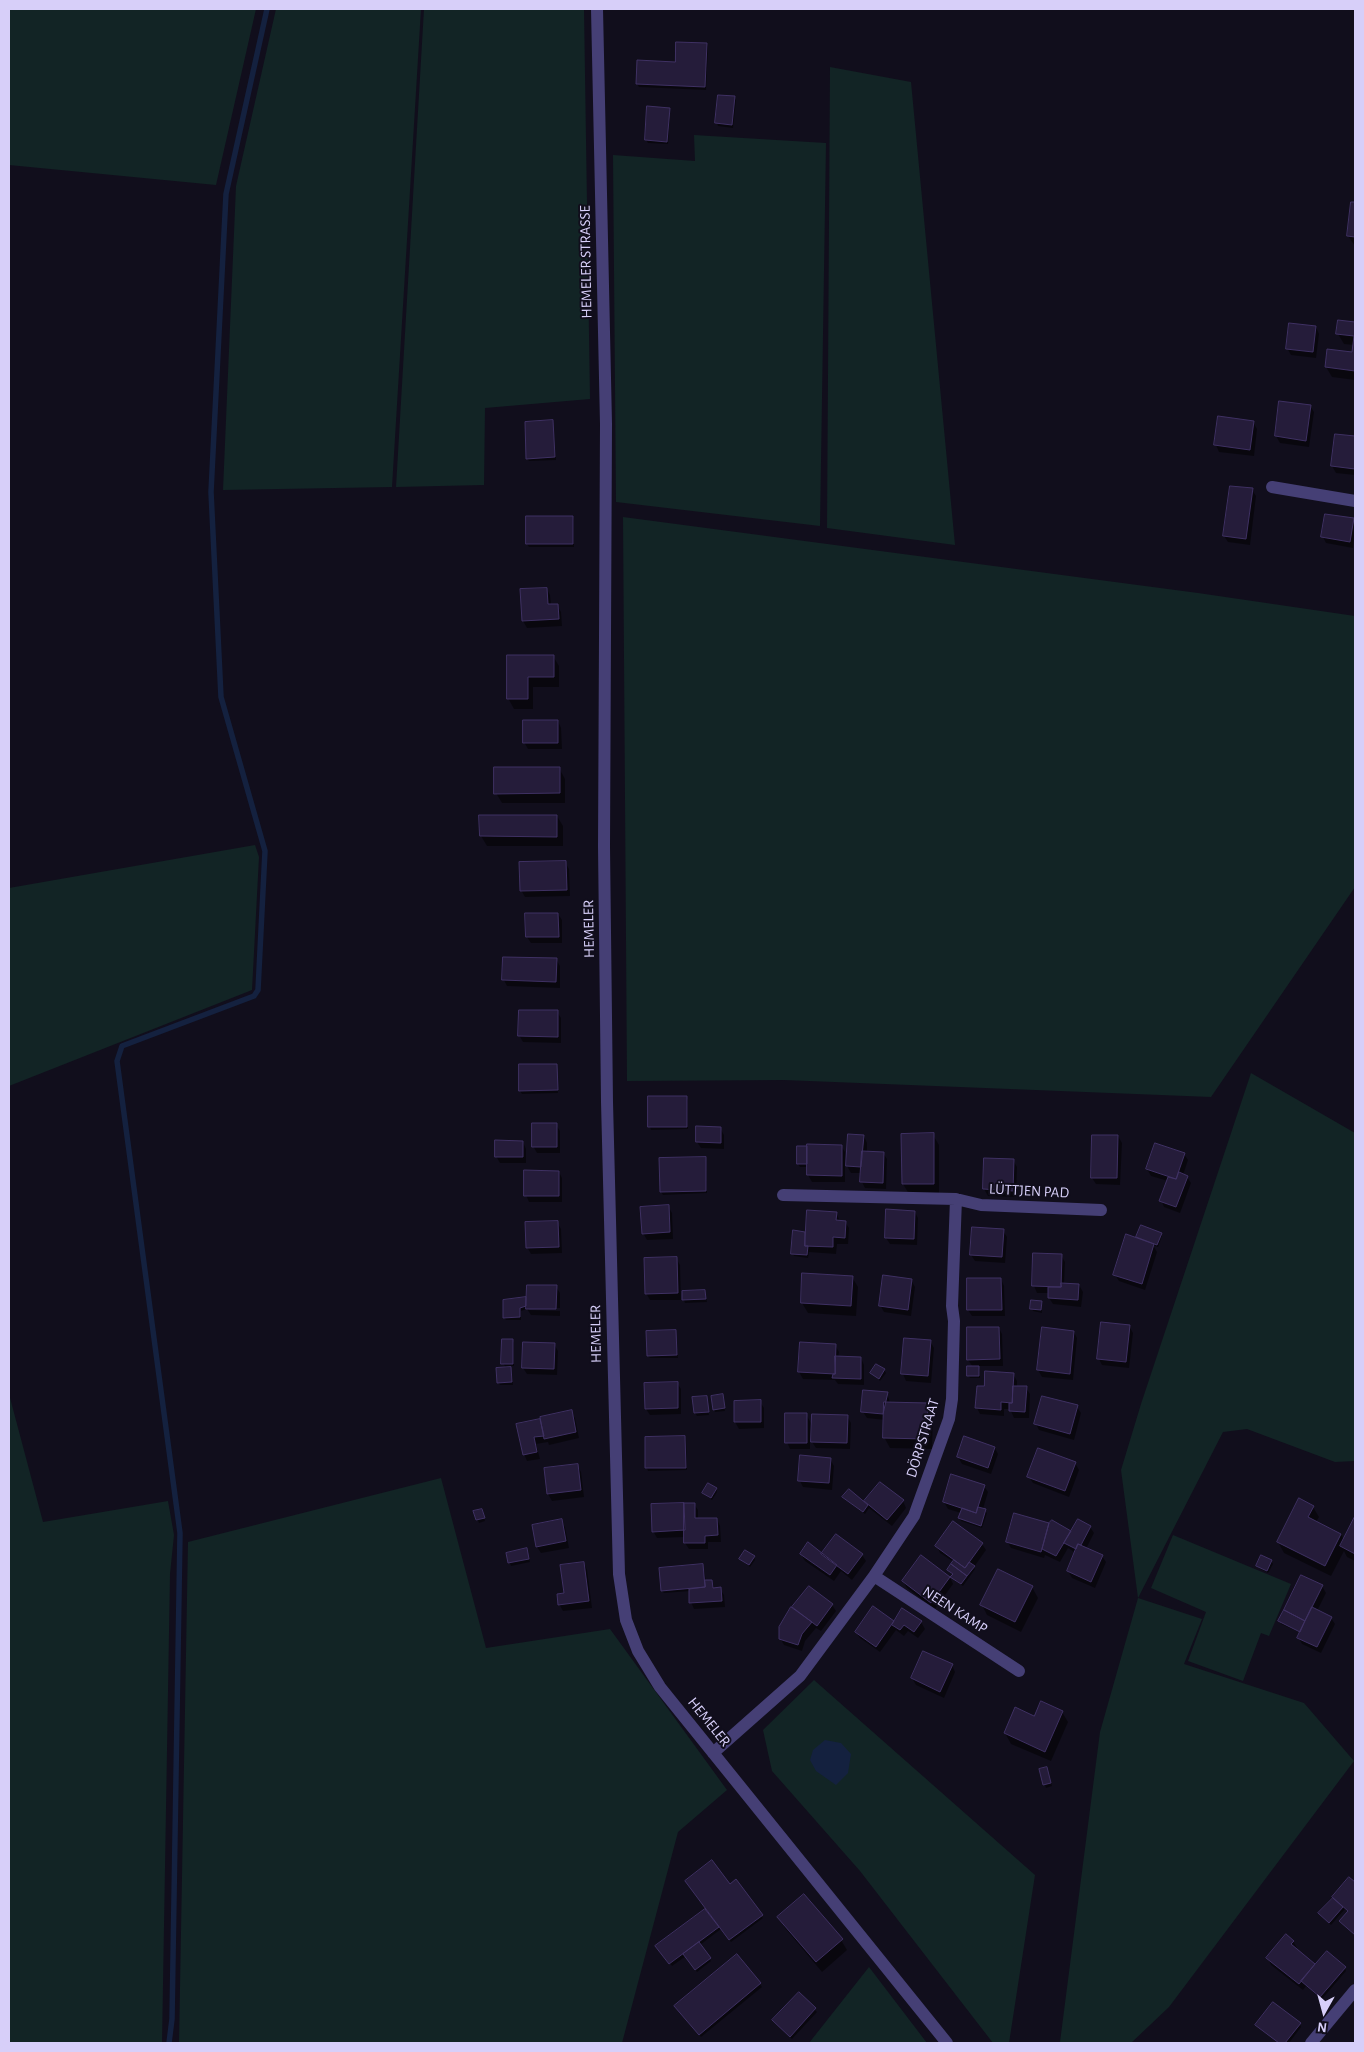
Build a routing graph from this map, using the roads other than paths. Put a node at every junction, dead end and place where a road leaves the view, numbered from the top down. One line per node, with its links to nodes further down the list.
1 (597, 9): 4 (street, HEMELER STRASSE)
2 (1272, 487): 3 (street)
3 (1355, 501)
4 (606, 514): 10 (street, HEMELER)
5 (783, 1195): 6 (street)
6 (956, 1199): 7 (street, LÜTTJEN PAD); 8 (street, DÖRPSTRAAT)
7 (1101, 1210)
8 (874, 1576): 9 (street, NEEN KAMP); 10 (street, DÖRPSTRAAT)
9 (1019, 1671)
10 (713, 1753): 12 (street, HEMELER)
11 (1355, 1990): 13 (street)
12 (947, 2043)
13 (1311, 2043)

